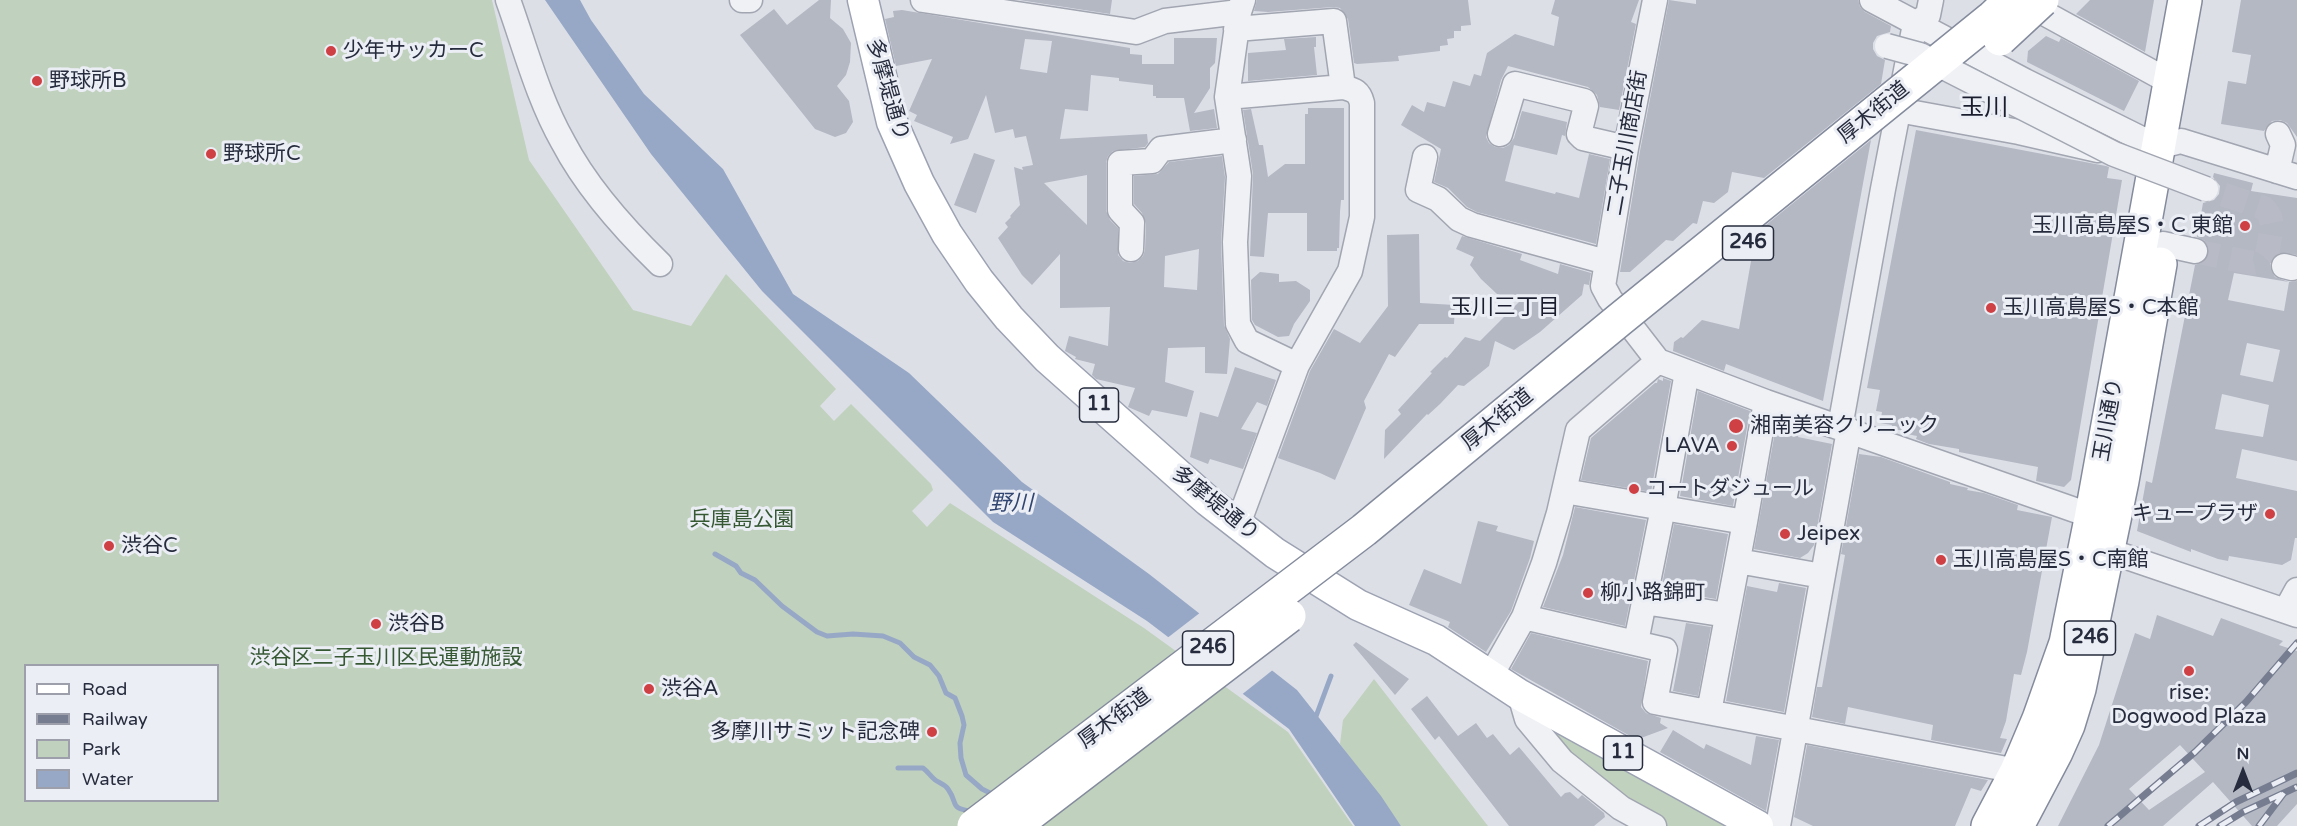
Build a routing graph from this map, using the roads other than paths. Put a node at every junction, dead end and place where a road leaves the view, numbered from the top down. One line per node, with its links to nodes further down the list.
1 (508, 0): 34 (street)
2 (742, 0): 3 (street)
3 (750, 0)
4 (863, 0): 44 (main road, 多摩堤通り / 11)
5 (923, 0): 14 (street)
6 (1655, 0): 27 (street, 二子玉川商店街)
7 (1872, 0): 15 (street)
8 (1931, 0): 15 (street)
9 (2011, 0): 59 (highway, 厚木街道 / 246, bridge)
10 (2020, 0): 17 (street)
11 (2042, 0): 60 (highway, 厚木街道 / 246, bridge)
12 (2185, 0): 17 (highway, 玉川通り / 246)
13 (2207, 0): 26 (highway, 玉川通り / 246)
14 (1239, 14): 18 (street); 19 (street)
15 (1915, 24): 21 (street); 26 (street)
16 (1887, 46): 20 (street, bridge)
17 (2170, 82): 26 (highway, 玉川通り / 246)
18 (1343, 87): 19 (street); 36 (street)
19 (1227, 97): 25 (street)
20 (2018, 104): 22 (street); 28 (street, bridge)
21 (1898, 110): 22 (street); 39 (street)
22 (2019, 132): 28 (street, bridge)
23 (1500, 134): 27 (street)
24 (2278, 134): 30 (street)
25 (1234, 140): 32 (street); 36 (street)
26 (2170, 144): 30 (street); 42 (highway, 玉川通り / 246); 45 (highway, 玉川通り / 246)
27 (1626, 148): 33 (street, 二子玉川商店街)
28 (2114, 154): 31 (street, bridge)
29 (1425, 157): 33 (street)
30 (2287, 174)
31 (2206, 189)
32 (1131, 249)
33 (1606, 262): 35 (street, 二子玉川商店街)
34 (660, 264)
35 (1658, 361): 37 (street); 40 (street)
36 (1297, 365): 44 (street)
37 (1687, 372): 38 (street); 41 (street)
38 (1766, 402): 39 (street); 43 (street)
39 (1845, 429): 42 (street); 47 (street)
40 (1564, 491): 41 (street); 51 (street)
41 (1663, 508): 43 (street); 48 (street)
42 (2092, 516): 45 (street); 57 (highway, 玉川通り / 246)
43 (1745, 522): 46 (street)
44 (1238, 524): 53 (main road, 多摩堤通り / 11)
45 (2109, 550): 49 (street); 65 (highway, 玉川通り / 246)
46 (1738, 561): 47 (street); 50 (street)
47 (1822, 576): 56 (street)
48 (1644, 602): 50 (street); 52 (street)
49 (2293, 605)
50 (1727, 615): 55 (street)
51 (1524, 617): 52 (street); 53 (street)
52 (1636, 642): 55 (street)
53 (1490, 677): 54 (main road, 多摩堤通り / 11)
54 (1520, 695): 58 (street); 62 (main road, 多摩堤通り / 11)
55 (1709, 712): 56 (street)
56 (1796, 728): 57 (street); 63 (street)
57 (2017, 771): 64 (highway, 玉川通り / 246)
58 (1621, 817): 61 (street)
59 (974, 826)
60 (1014, 826)
61 (1654, 826)
62 (1758, 826)
63 (1778, 826)
64 (1988, 826)
65 (2017, 826)

